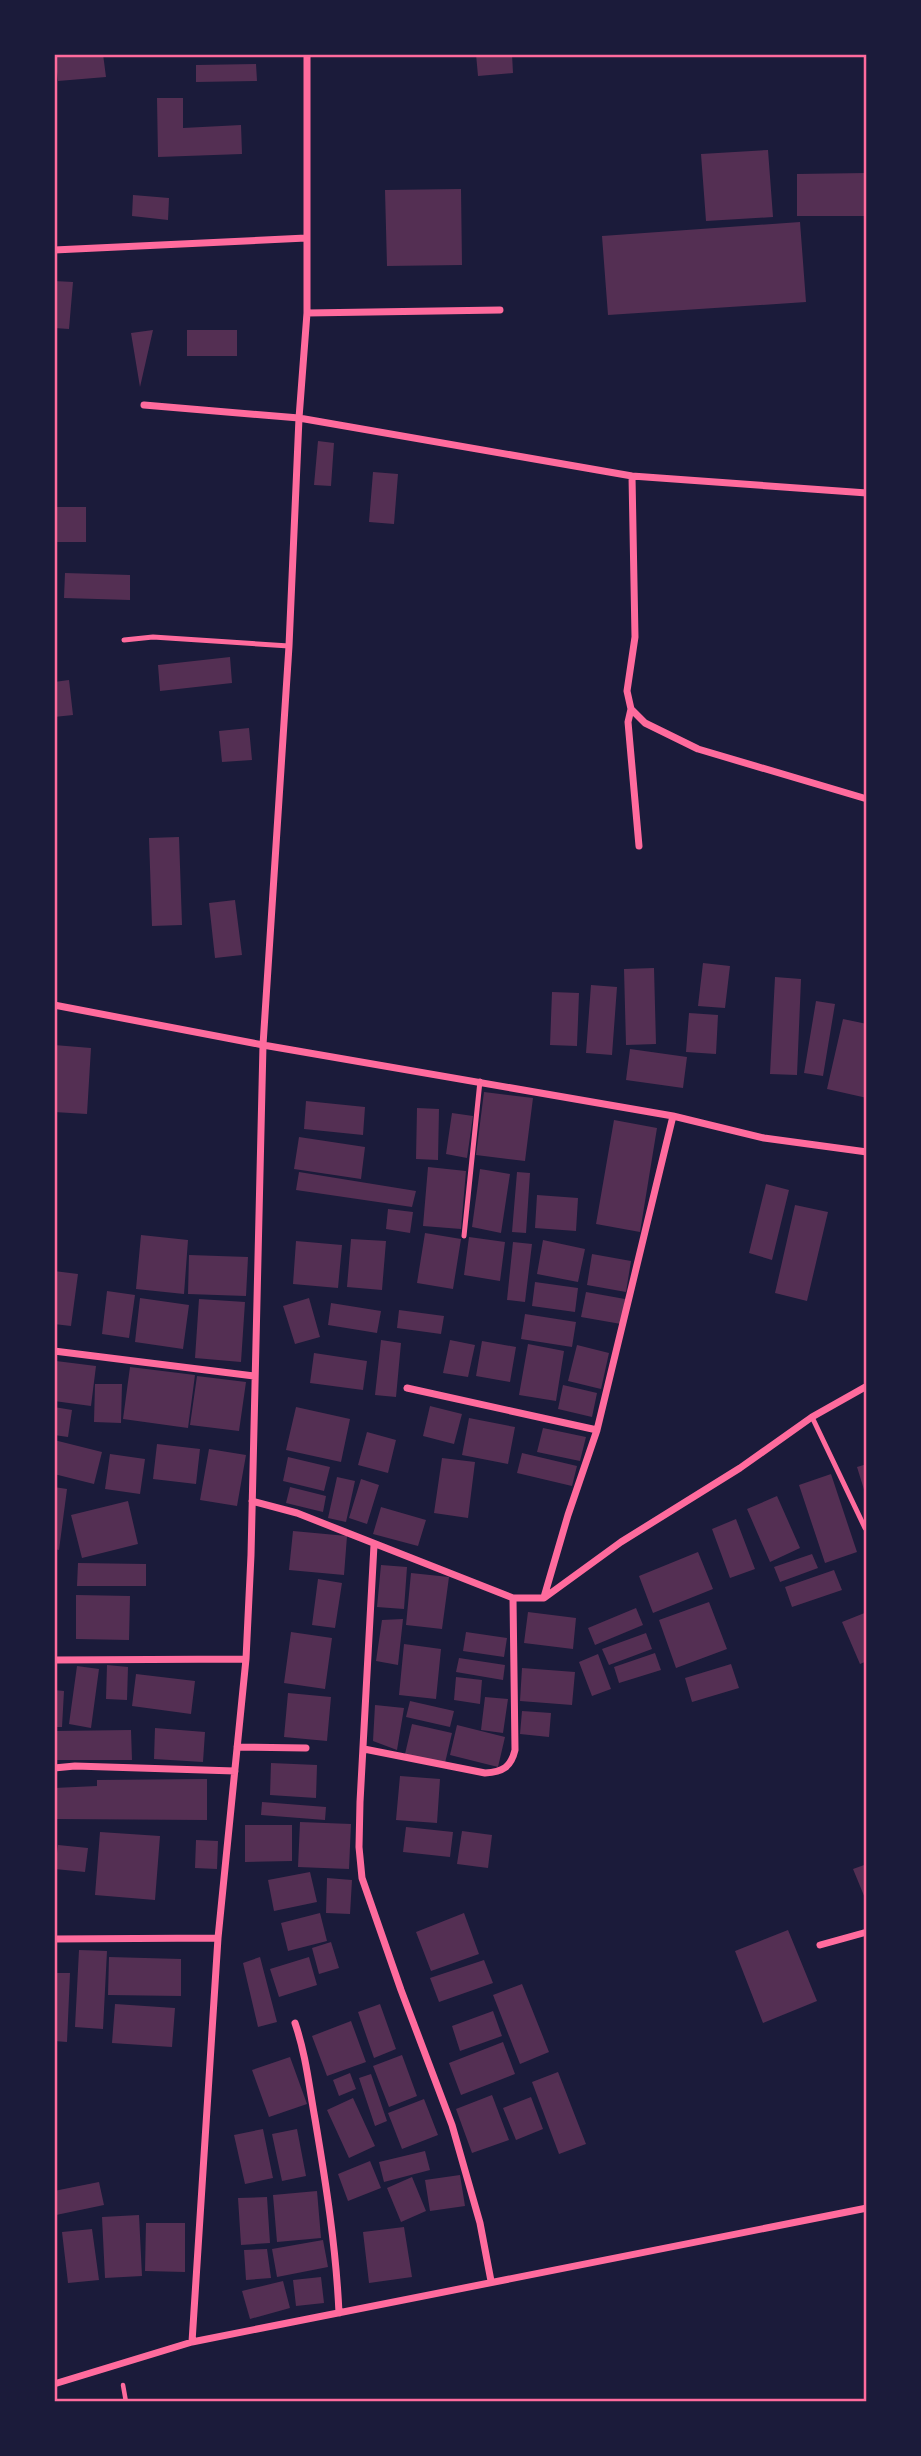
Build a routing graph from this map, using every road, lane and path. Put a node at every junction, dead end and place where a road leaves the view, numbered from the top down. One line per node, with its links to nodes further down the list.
1 (307, 54): 2 (street)
2 (306, 238): 3 (street); 5 (street)
3 (54, 250)
4 (500, 310): 5 (street)
5 (307, 313): 7 (street)
6 (144, 405): 7 (street)
7 (299, 418): 8 (street); 11 (street)
8 (632, 476): 9 (street); 12 (street)
9 (867, 493)
10 (124, 640): 11 (lane)
11 (289, 646): 16 (street)
12 (631, 709): 13 (street); 14 (street)
13 (867, 799)
14 (639, 846)
15 (54, 1005): 16 (street)
16 (263, 1045): 17 (street); 22 (street)
17 (480, 1081): 18 (street); 20 (lane)
18 (673, 1116): 19 (street); 26 (street)
19 (867, 1152)
20 (464, 1236)
21 (54, 1351): 22 (street)
22 (254, 1376): 27 (street)
23 (867, 1386): 25 (street)
24 (407, 1388): 26 (street)
25 (812, 1417): 28 (lane); 31 (street)
26 (597, 1430): 31 (street)
27 (252, 1501): 29 (street); 32 (street)
28 (865, 1528)
29 (374, 1545): 30 (street); 36 (street)
30 (513, 1598): 31 (street); 36 (street)
31 (544, 1598)
32 (246, 1659): 33 (street); 34 (street)
33 (54, 1660)
34 (237, 1746): 35 (street); 38 (street)
35 (306, 1748)
36 (364, 1749): 45 (street)
37 (54, 1768): 38 (street)
38 (235, 1771): 40 (street)
39 (867, 1932): 42 (street)
40 (218, 1938): 41 (street); 47 (street)
41 (54, 1939)
42 (820, 1945)
43 (295, 2023): 46 (street)
44 (867, 2208): 45 (street)
45 (491, 2281): 46 (street)
46 (339, 2313): 47 (street)
47 (191, 2342): 48 (street)
48 (54, 2384)

